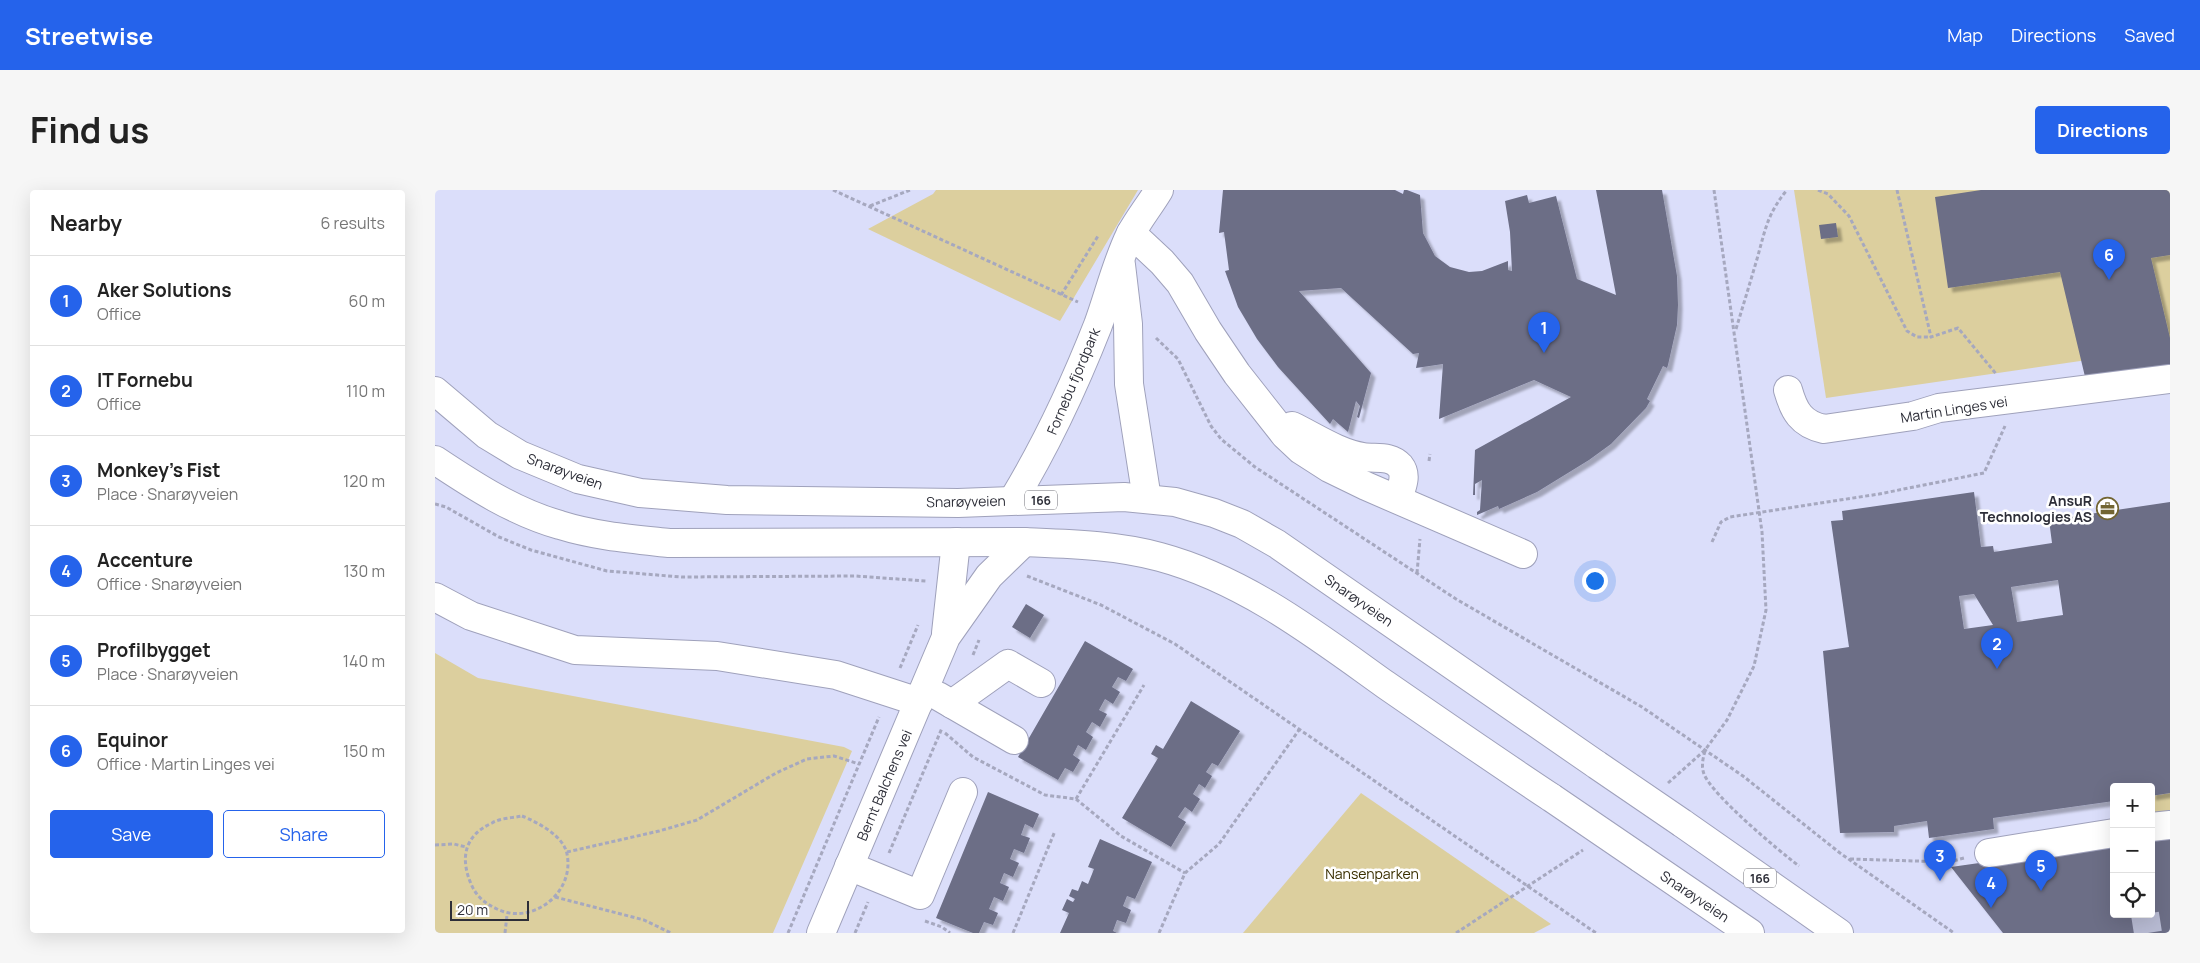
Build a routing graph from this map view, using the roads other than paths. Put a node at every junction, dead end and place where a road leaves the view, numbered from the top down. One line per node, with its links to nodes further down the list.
1 (1159, 190): 2 (main road, Fornebu fjordpark)
2 (1126, 245): 7 (main road); 8 (main road, Fornebu fjordpark); 11 (main road)
3 (2170, 379): 4 (main road, Martin Linges vei)
4 (1788, 390)
5 (435, 391): 8 (main road, Snarøyveien / 166)
6 (435, 460): 9 (main road)
7 (1147, 499): 8 (main road, Snarøyveien / 166); 26 (main road, Snarøyveien / 166, bridge)
8 (1013, 500)
9 (956, 542): 10 (main road); 13 (main road, Bernt Balchens vei)
10 (1025, 542): 13 (main road, Bernt Balchens vei); 25 (main road, Snarøyveien, bridge)
11 (1523, 554)
12 (435, 597): 15 (main road)
13 (946, 637): 15 (main road, Bernt Balchens vei)
14 (1041, 683): 16 (main road)
15 (921, 696): 16 (main road); 23 (main road, Bernt Balchens vei)
16 (952, 704): 17 (main road)
17 (1014, 740)
18 (963, 792): 23 (main road)
19 (2170, 825): 20 (main road)
20 (2155, 827)
21 (2110, 834): 22 (main road)
22 (1989, 852)
23 (849, 866): 24 (main road, Bernt Balchens vei)
24 (821, 933)
25 (1750, 933)
26 (1839, 933)

